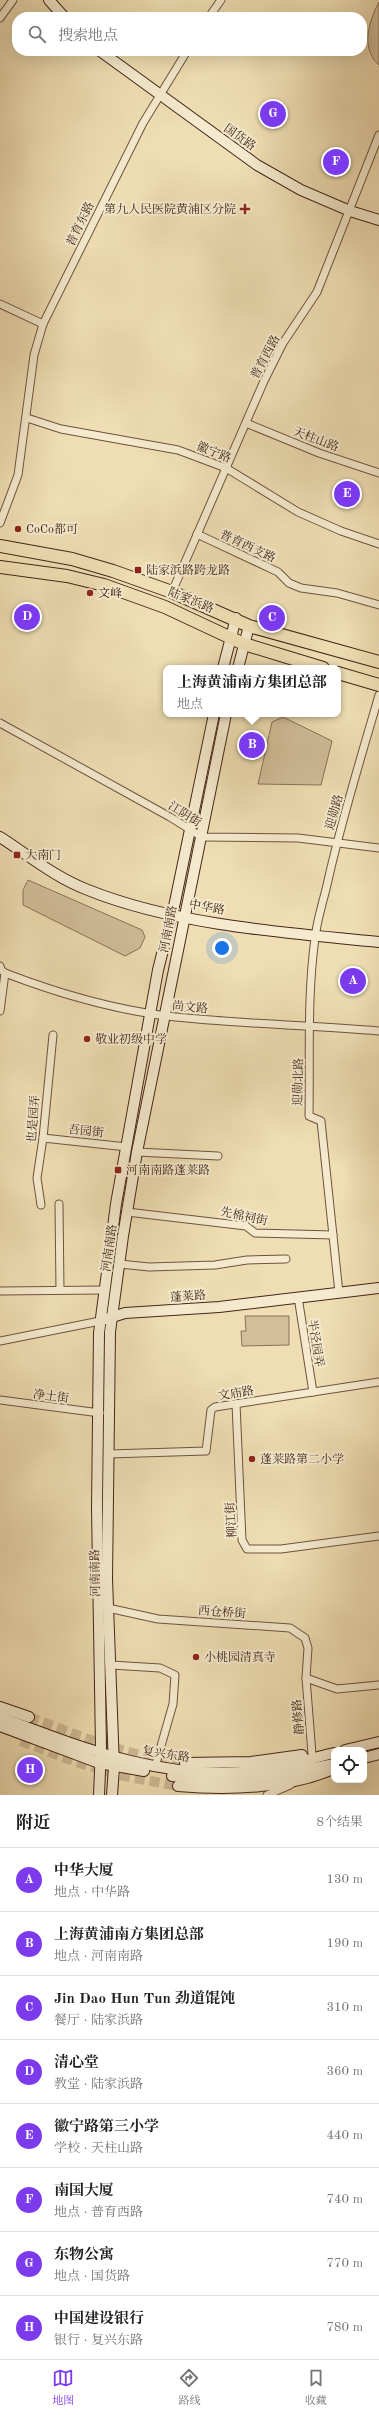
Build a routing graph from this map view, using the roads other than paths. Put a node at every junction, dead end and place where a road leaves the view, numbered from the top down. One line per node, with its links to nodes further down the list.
1 (13, 0): 6 (street)
2 (49, 0): 4 (main road)
3 (221, 0): 5 (street)
4 (60, 12)
5 (213, 12)
6 (0, 18)
7 (107, 56): 9 (main road, 国货路)
8 (184, 56): 9 (street, 普育东路)
9 (160, 94): 11 (main road, 国货路); 14 (street, 普育东路)
10 (379, 135): 11 (street, 普育西路)
11 (350, 211): 12 (main road, 国货路); 16 (street, 普育西路)
12 (379, 220)
13 (0, 304): 14 (street)
14 (43, 324): 15 (street, 普育东路)
15 (27, 418): 17 (street, 徽宁路); 19 (street, 普育东路)
16 (246, 423): 17 (street, 普育西路); 18 (street, 天柱山路)
17 (226, 468): 20 (street, 普育西路); 21 (street, 徽宁路)
18 (379, 473)
19 (0, 523)
20 (197, 534): 24 (street, 普育西路); 25 (street, 普育西支路)
21 (379, 544)
22 (0, 546): 24 (main road, 陆家浜路)
23 (0, 567): 28 (main road, 陆家浜路)
24 (172, 592): 26 (main road, 陆家浜路)
25 (379, 605)
26 (236, 618): 27 (main road, 陆家浜路); 28 (main road)
27 (249, 626): 29 (main road); 30 (main road, 陆家浜路)
28 (230, 638): 29 (main road, 陆家浜路); 31 (main road)
29 (244, 644): 32 (main road); 33 (main road, 陆家浜路)
30 (379, 662)
31 (225, 665)
32 (239, 665)
33 (312, 665)
34 (341, 674): 35 (main road)
35 (379, 685)
36 (379, 695): 43 (street, 迎勋路)
37 (213, 717): 40 (main road, 河南南路)
38 (225, 717): 42 (main road, 河南南路)
39 (0, 723): 40 (street, 江阴街)
40 (188, 830): 42 (street, 江阴街); 45 (main road, 河南南路)
41 (0, 837): 45 (main road, 中华路)
42 (202, 837): 43 (street, 江阴街); 46 (main road, 河南南路)
43 (336, 842): 44 (street, 江阴街); 47 (street, 迎勋路)
44 (379, 848)
45 (172, 914): 46 (main road, 中华路); 52 (main road, 河南南路)
46 (183, 916): 47 (main road, 中华路); 53 (main road, 河南南路)
47 (315, 936): 48 (main road, 中华路); 54 (street, 迎勋北路)
48 (379, 942)
49 (0, 966): 50 (street)
50 (5, 973): 51 (street); 52 (street, 尚文路)
51 (0, 1011)
52 (151, 1013): 53 (street, 尚文路); 58 (main road, 河南南路)
53 (165, 1016): 54 (street, 尚文路); 59 (main road, 河南南路)
54 (308, 1025): 55 (street, 尚文路); 64 (street, 迎勋北路)
55 (379, 1031)
56 (53, 1035): 57 (street, 也是园弄)
57 (43, 1138): 58 (street, 吾园街); 62 (street, 也是园弄)
58 (127, 1146): 69 (main road, 河南南路)
59 (137, 1152): 60 (street); 63 (main road, 河南南路)
60 (218, 1156)
61 (59, 1204): 68 (street)
62 (41, 1205)
63 (127, 1212): 64 (street, 先棉祠街); 66 (main road, 河南南路)
64 (333, 1235): 71 (street, 迎勋北路)
65 (286, 1259): 66 (street)
66 (120, 1264): 73 (main road, 河南南路)
67 (379, 1288): 71 (main road, 蓬莱路)
68 (60, 1290): 69 (street); 70 (street)
69 (104, 1290): 74 (main road, 河南南路)
70 (0, 1291)
71 (339, 1293): 72 (main road, 蓬莱路)
72 (298, 1297): 73 (main road, 蓬莱路); 77 (street, 半泾园弄)
73 (112, 1317): 74 (main road, 蓬莱路); 81 (main road, 河南南路)
74 (100, 1321): 75 (street, 蓬莱路); 80 (main road, 河南南路)
75 (0, 1341)
76 (379, 1382): 77 (street, 文庙路)
77 (312, 1392): 79 (street, 文庙路)
78 (0, 1400): 80 (street, 净土街)
79 (236, 1404): 81 (street, 文庙路); 82 (street, 柳江街)
80 (100, 1413): 101 (main road, 河南南路)
81 (109, 1454): 83 (main road, 河南南路)
82 (379, 1536)
83 (108, 1608): 84 (main road, 河南南路); 85 (street, 西仓桥街)
84 (111, 1665): 102 (main road, 河南南路); 105 (street)
85 (308, 1665): 86 (street, 静修路)
86 (306, 1678): 87 (street); 98 (street, 静修路)
87 (379, 1685)
88 (0, 1707): 90 (main road)
89 (0, 1717): 101 (main road, 复兴东路)
90 (29, 1717)
91 (0, 1726): 101 (main road, 复兴东路)
92 (0, 1733): 93 (main road)
93 (21, 1741)
94 (379, 1742): 95 (main road)
95 (358, 1747)
96 (331, 1752): 98 (main road, 复兴东路)
97 (331, 1753): 105 (main road, 复兴东路)
98 (312, 1754): 103 (main road, 复兴东路)
99 (379, 1754): 100 (main road)
100 (367, 1757)
101 (100, 1759): 102 (main road, 复兴东路); 109 (main road, 河南南路)
102 (113, 1762): 104 (main road, 复兴东路); 105 (main road, 复兴东路); 110 (main road, 河南南路)
103 (185, 1763)
104 (331, 1765)
105 (156, 1767)
106 (331, 1769): 107 (main road)
107 (308, 1777): 108 (main road); 111 (street)
108 (178, 1786)
109 (98, 1795)
110 (112, 1795)
111 (267, 1795)

